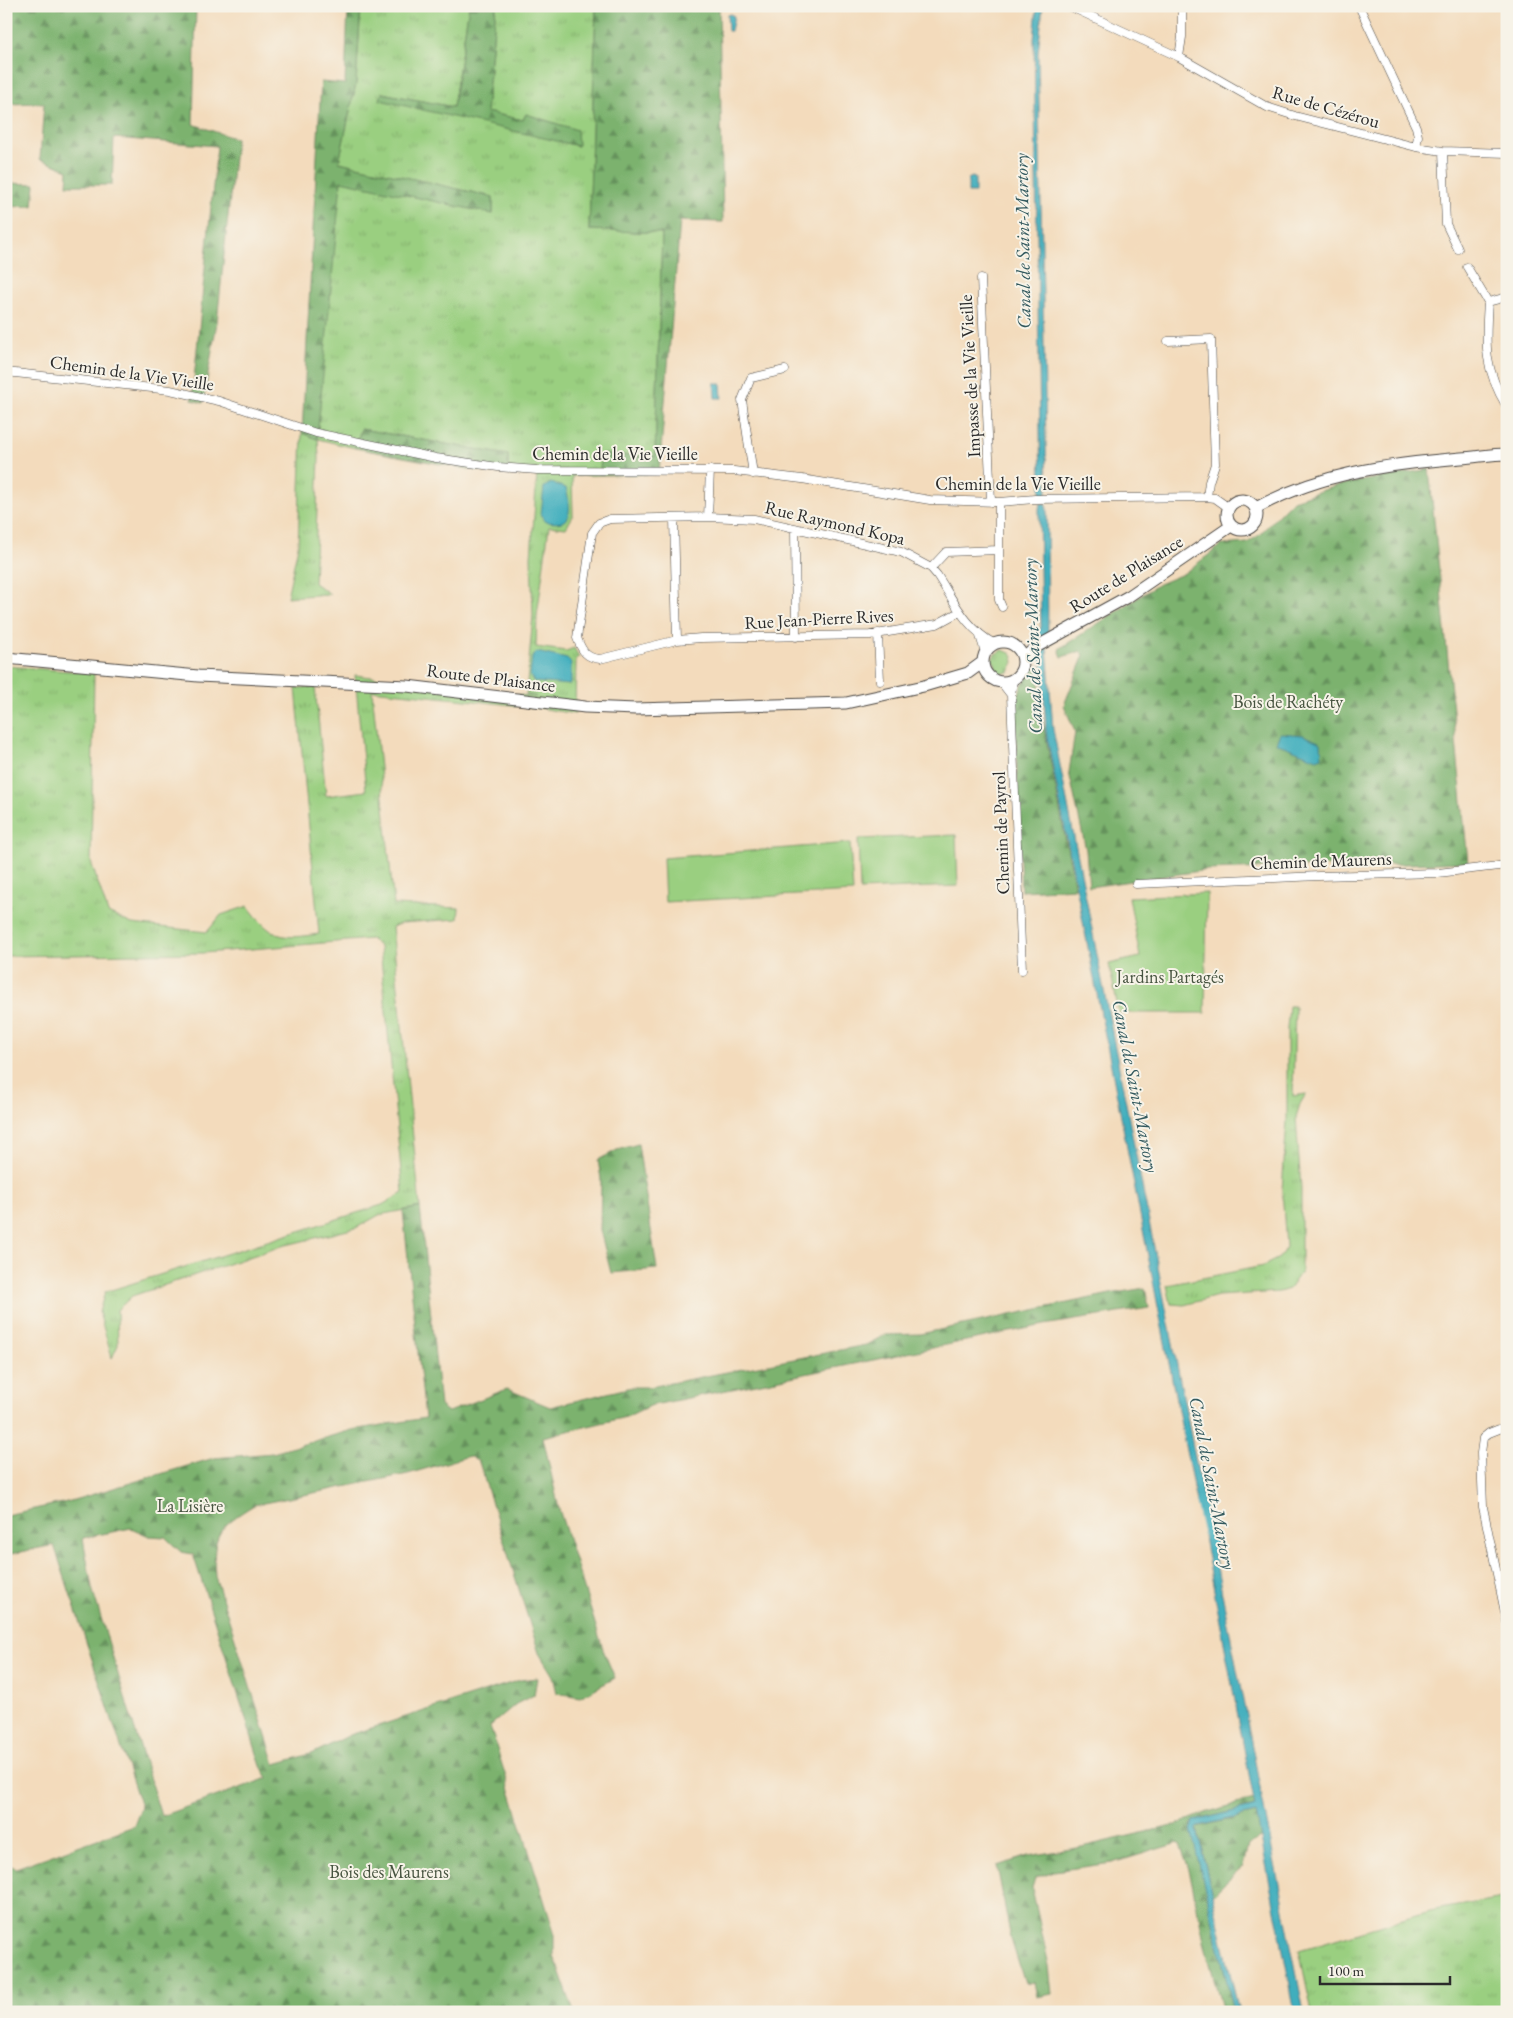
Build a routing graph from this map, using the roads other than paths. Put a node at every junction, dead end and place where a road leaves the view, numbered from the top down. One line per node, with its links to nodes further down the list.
1 (1068, 6): 4 (street, Rue de Cézérou)
2 (1182, 6): 4 (street)
3 (1359, 6): 5 (street)
4 (1179, 57): 5 (street, Rue de Cézérou)
5 (1416, 147): 6 (street, Rue de Cézérou)
6 (1443, 151): 7 (street, Rue de Cézérou); 8 (street)
7 (1507, 153)
8 (1458, 249)
9 (1467, 267): 12 (street)
10 (981, 278): 23 (street, Impasse de la Vie Vieille)
11 (1507, 297): 12 (street)
12 (1488, 302): 16 (street)
13 (1168, 341): 22 (street)
14 (785, 370): 21 (street)
15 (6, 372): 20 (street, Chemin de la Vie Vieille)
16 (1507, 407)
17 (1507, 454): 18 (main road)
18 (1464, 458): 19 (main road); 25 (main road)
19 (1507, 460)
20 (710, 470): 21 (street, Chemin de la Vie Vieille); 26 (street)
21 (753, 474): 23 (street, Chemin de la Vie Vieille)
22 (1207, 497): 23 (street, Chemin de la Vie Vieille); 24 (street, Chemin de la Vie Vieille)
23 (995, 502): 30 (street, Impasse de la Vie Vieille)
24 (1228, 508): 25 (main road); 28 (main road)
25 (1256, 508): 28 (main road)
26 (708, 517): 27 (street, Rue Raymond Kopa); 29 (street, Rue Raymond Kopa)
27 (674, 518): 37 (street); 37 (street, Rue Jean-Pierre Rives)
28 (1231, 526): 39 (main road, Route de Plaisance)
29 (795, 528): 31 (street, Rue Raymond Kopa); 36 (street)
30 (999, 550): 31 (street); 32 (street, Impasse de la Vie Vieille)
31 (931, 568): 33 (street, Rue Raymond Kopa)
32 (1002, 607)
33 (960, 612): 34 (street, Rue Jean-Pierre Rives); 35 (street, Rue Raymond Kopa)
34 (878, 634): 36 (street, Rue Jean-Pierre Rives); 45 (street)
35 (980, 636): 38 (street, Rue Raymond Kopa); 40 (street, Rue Raymond Kopa)
36 (796, 637): 37 (street, Rue Jean-Pierre Rives)
37 (677, 640)
38 (995, 644): 39 (main road); 40 (main road)
39 (1021, 654): 44 (main road)
40 (984, 657): 42 (main road, Route de Plaisance); 43 (main road)
41 (6, 658): 42 (main road, Route de Plaisance)
42 (968, 673): 43 (main road, Route de Plaisance)
43 (987, 674): 46 (main road)
44 (1013, 680): 46 (main road); 47 (street, Chemin de Payrol)
45 (880, 681)
46 (1001, 682): 47 (street)
47 (1011, 695): 50 (street, Chemin de Payrol)
48 (1507, 865): 49 (street, Chemin de Maurens)
49 (1136, 884)
50 (1022, 970)
51 (1507, 1426): 52 (street)
52 (1507, 1622)

